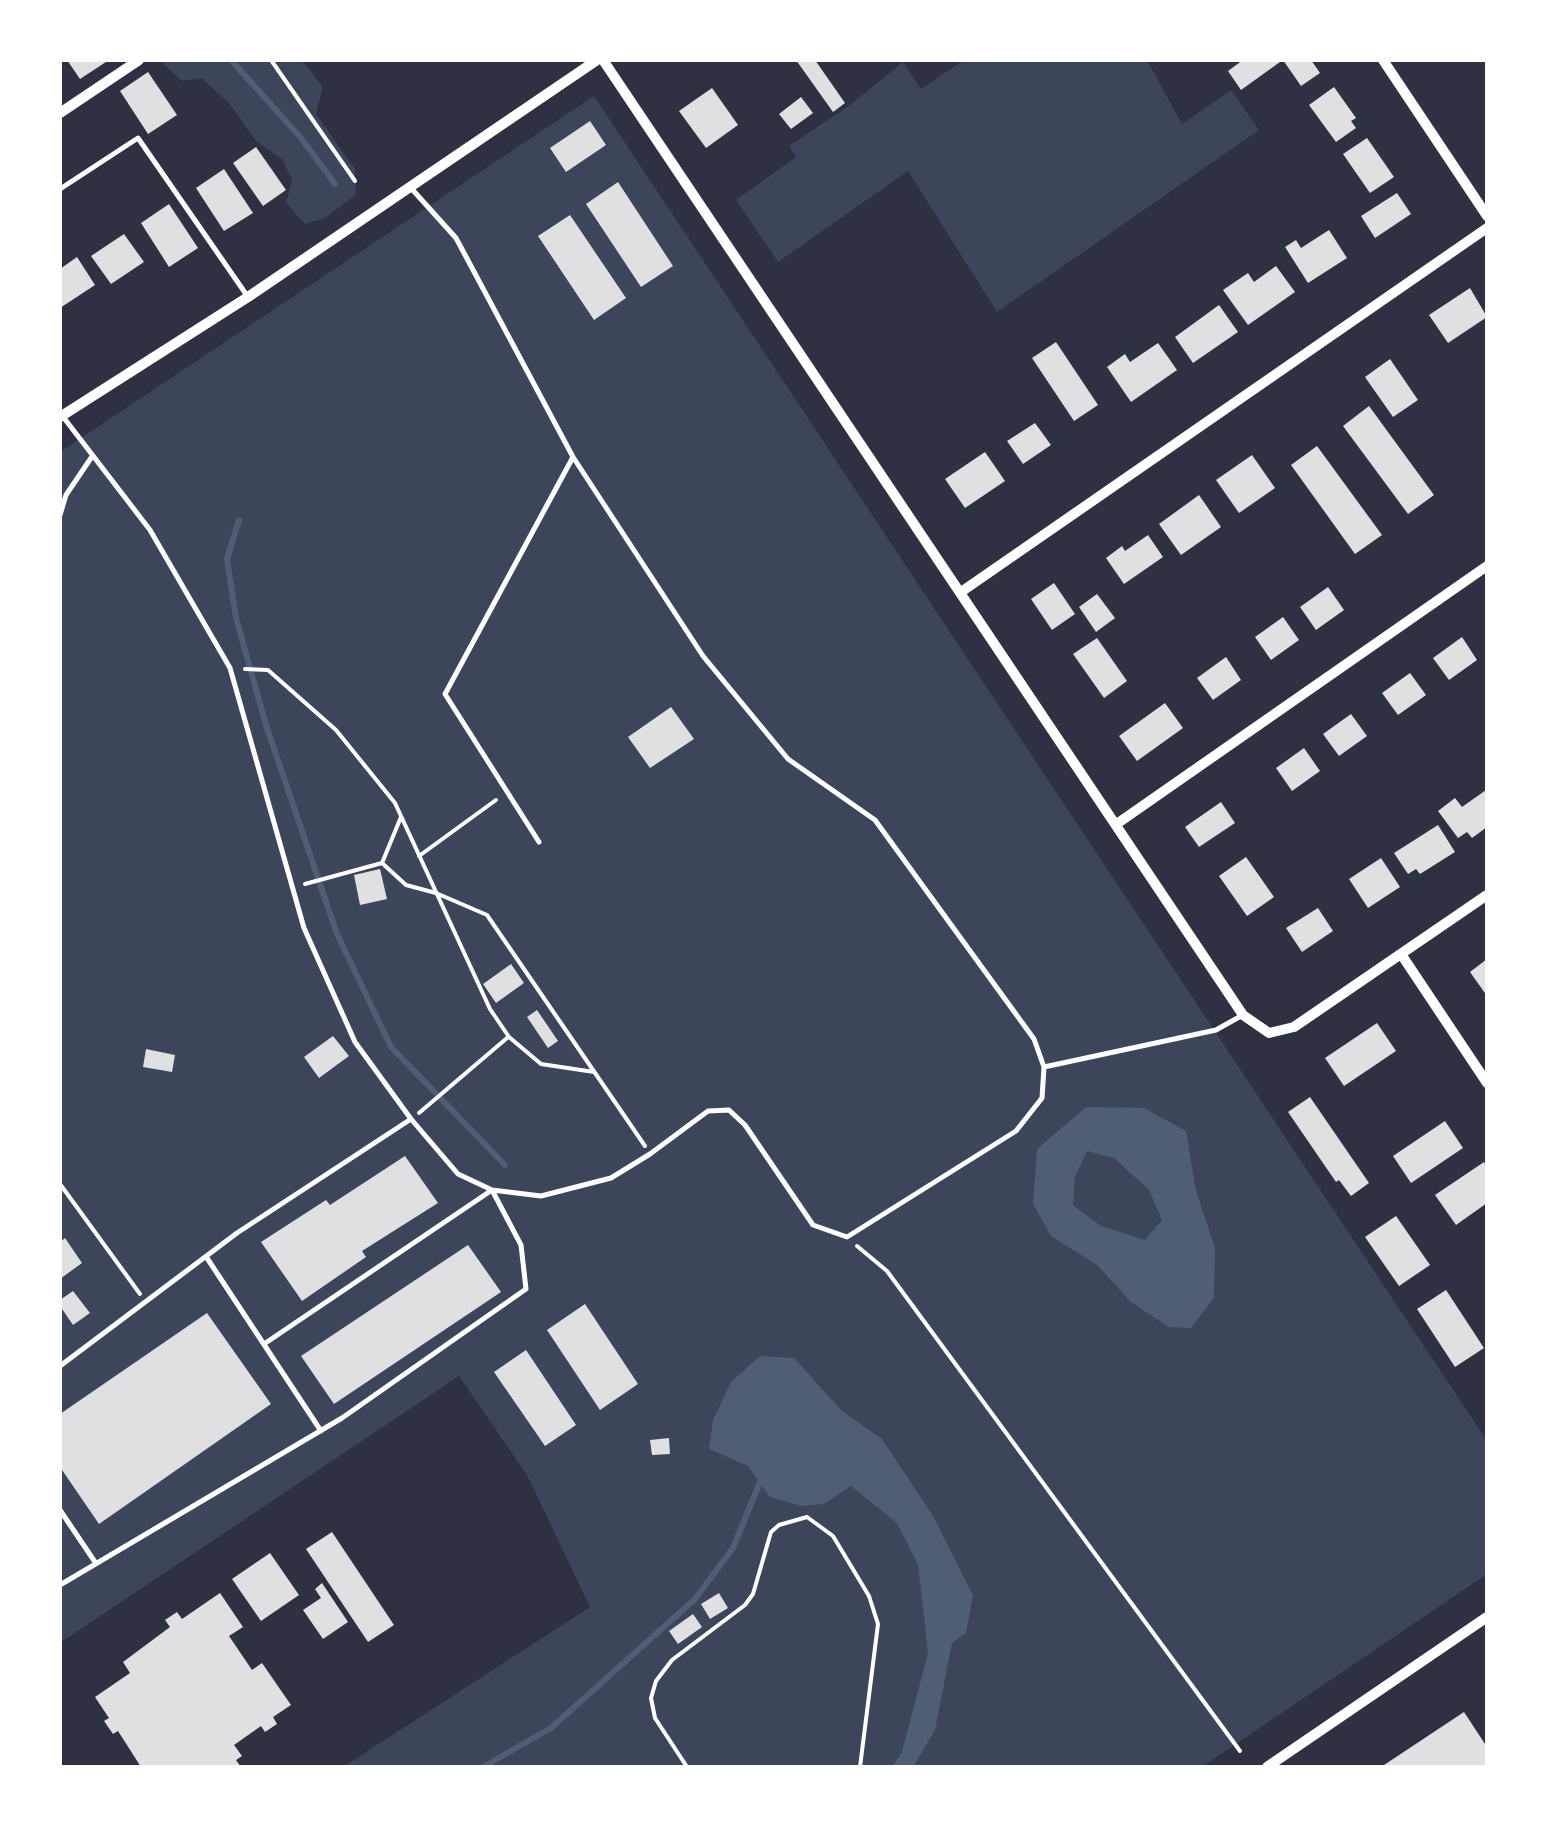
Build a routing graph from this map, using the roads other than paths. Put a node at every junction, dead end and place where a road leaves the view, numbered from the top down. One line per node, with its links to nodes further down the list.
1 (139, 60): 4 (street)
2 (600, 60): 5 (street); 15 (street)
3 (1383, 60): 7 (street)
4 (60, 113)
5 (409, 186): 9 (street); 11 (lane)
6 (60, 190): 9 (lane)
7 (1487, 216)
8 (1487, 228): 15 (street)
9 (248, 297): 10 (street)
10 (61, 415): 12 (lane)
11 (572, 457): 17 (lane); 21 (lane)
12 (92, 458): 13 (lane); 23 (lane)
13 (60, 515)
14 (1487, 566): 16 (street)
15 (961, 592): 16 (street)
16 (1118, 824): 20 (street)
17 (539, 842)
18 (1487, 895): 19 (street)
19 (1400, 954): 20 (street); 22 (street)
20 (1244, 1015): 21 (lane)
21 (1044, 1067): 24 (lane)
22 (1487, 1083)
23 (412, 1119): 24 (lane); 25 (lane)
24 (492, 1190): 26 (lane); 28 (lane)
25 (206, 1256): 26 (lane); 27 (lane)
26 (264, 1344): 28 (lane)
27 (60, 1366)
28 (321, 1430): 30 (lane)
29 (60, 1510): 30 (lane)
30 (95, 1562): 31 (lane)
31 (60, 1585)
32 (1487, 1617): 33 (street)
33 (1267, 1767)

